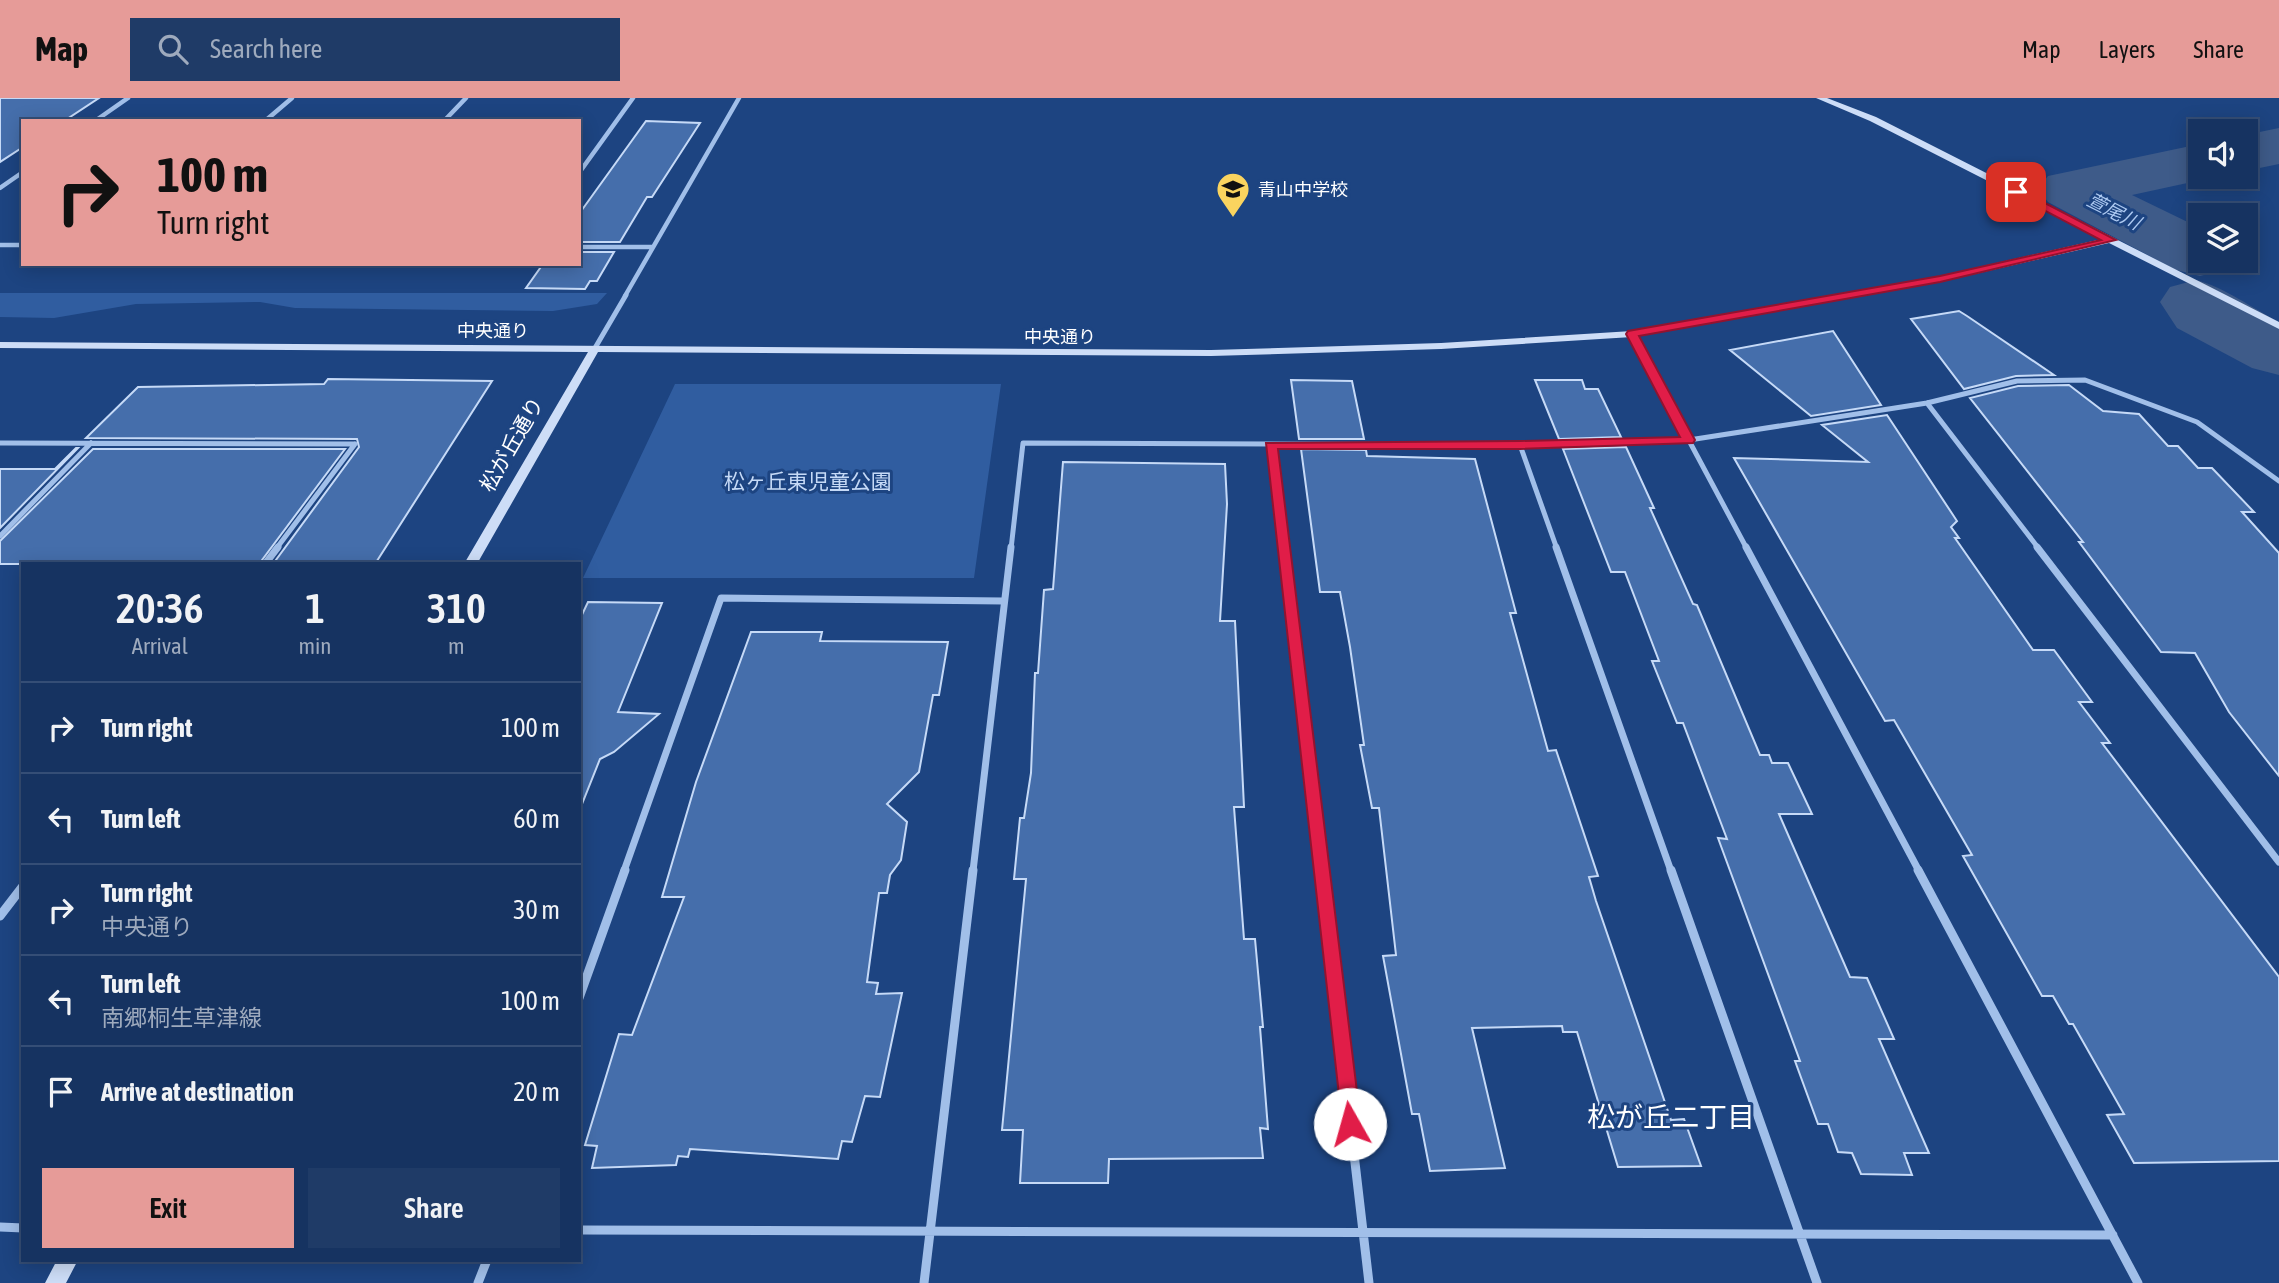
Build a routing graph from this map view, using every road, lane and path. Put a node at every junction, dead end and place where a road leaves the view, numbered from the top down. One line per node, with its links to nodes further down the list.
1 (128, 98): 7 (street)
2 (292, 98): 8 (street)
3 (466, 98): 9 (street)
4 (633, 98): 10 (street)
5 (739, 98): 17 (street)
6 (1820, 98): 13 (street)
7 (98, 119)
8 (267, 119)
9 (446, 119)
10 (581, 170)
11 (21, 173): 12 (street)
12 (0, 188)
13 (2111, 240): 18 (street); 19 (street, 中央通り)
14 (0, 245): 15 (street)
15 (21, 245)
16 (581, 247): 17 (street)
17 (653, 247): 21 (street)
18 (2279, 326)
19 (1632, 334): 21 (street, 中央通り); 23 (street)
20 (0, 345): 21 (street, 中央通り)
21 (595, 348): 31 (street, 松が丘通り)
22 (1927, 403): 23 (street); 28 (street); 33 (street)
23 (1689, 440): 27 (street); 43 (street)
24 (0, 443): 25 (street)
25 (91, 443): 29 (street); 30 (street)
26 (1271, 445): 27 (street); 32 (street); 41 (street)
27 (1520, 445): 42 (street)
28 (2279, 481)
29 (0, 536)
30 (266, 562)
31 (471, 562)
32 (1004, 601): 36 (street); 40 (street)
33 (2279, 862)
34 (21, 889): 35 (street)
35 (0, 916)
36 (581, 992)
37 (0, 1227): 38 (street)
38 (21, 1227)
39 (581, 1230): 40 (street)
40 (930, 1231): 41 (street); 48 (street)
41 (1363, 1233): 42 (street); 49 (street)
42 (1800, 1235): 43 (street); 50 (street)
43 (2113, 1235): 51 (street)
44 (67, 1262): 46 (street)
45 (485, 1262): 47 (street)
46 (55, 1283)
47 (478, 1283)
48 (924, 1283)
49 (1369, 1283)
50 (1817, 1283)
51 (2138, 1283)

